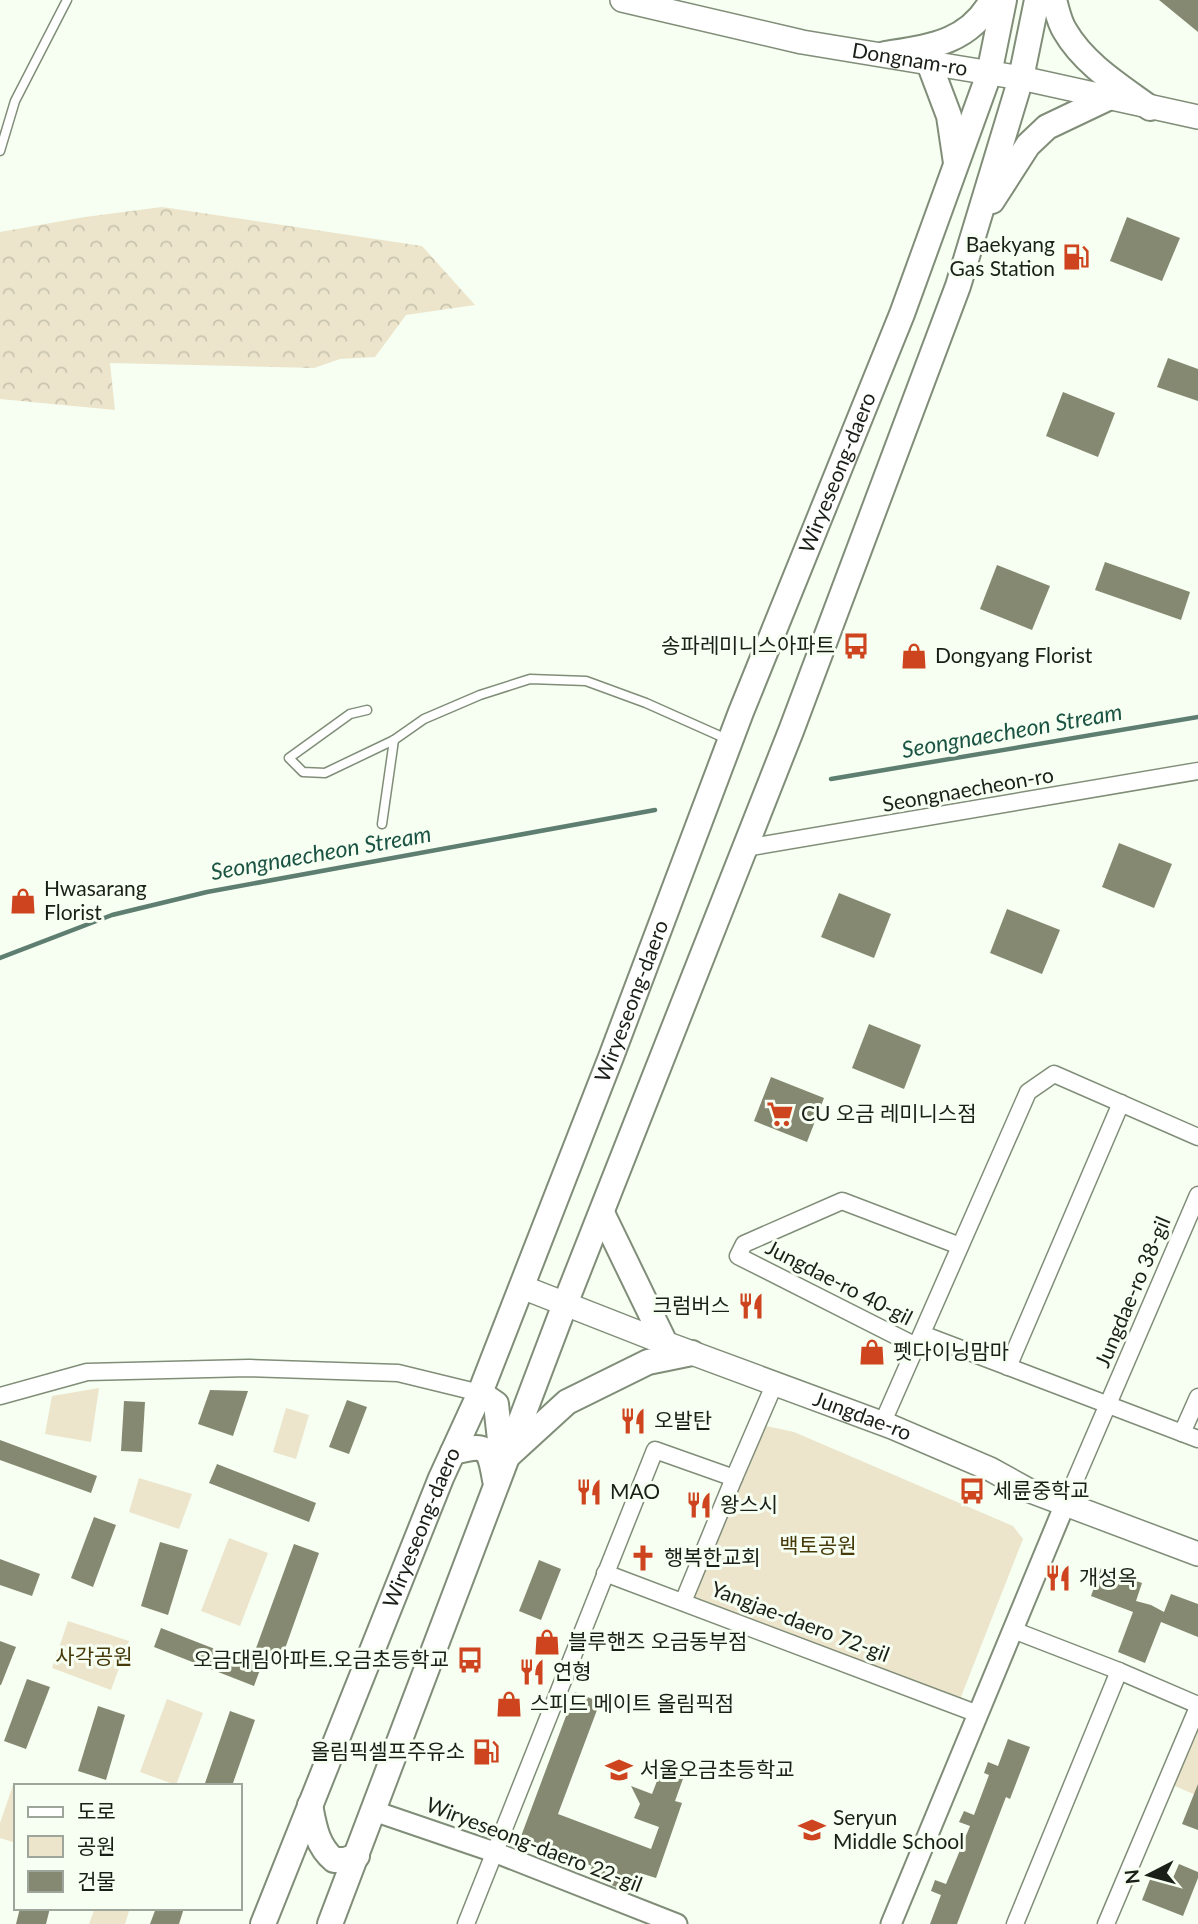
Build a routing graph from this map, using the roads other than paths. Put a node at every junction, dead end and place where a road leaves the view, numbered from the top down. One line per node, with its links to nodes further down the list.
1 (67, 0): 14 (lane)
2 (622, 0): 7 (main road, Dongnam-ro)
3 (992, 0): 7 (main road)
4 (1004, 0): 9 (main road, Wiryeseong-daero)
5 (1037, 0): 10 (main road)
6 (1054, 0): 12 (main road)
7 (885, 54): 8 (main road, Dongnam-ro)
8 (929, 63): 9 (main road, Dongnam-ro); 15 (main road)
9 (989, 74): 10 (main road, Dongnam-ro); 15 (main road, Wiryeseong-daero)
10 (1021, 78): 11 (main road, Dongnam-ro); 16 (main road)
11 (1108, 99): 12 (main road, Dongnam-ro); 16 (main road)
12 (1150, 108): 13 (main road, Dongnam-ro)
13 (1198, 117)
14 (0, 150)
15 (956, 166): 19 (main road, Wiryeseong-daero)
16 (976, 225): 22 (main road)
17 (367, 710): 18 (lane)
18 (394, 740): 19 (lane); 21 (lane)
19 (731, 741): 28 (main road, Wiryeseong-daero)
20 (1198, 771): 22 (street, Seongnaecheon-ro)
21 (382, 824)
22 (745, 848): 26 (main road)
23 (1121, 1103): 24 (street, Jungdae-ro 40-gil); 27 (street, Jungdae-ro 40-gil); 33 (street)
24 (1198, 1137)
25 (1198, 1195): 38 (street, Jungdae-ro 38-gil)
26 (602, 1213): 29 (main road); 31 (main road)
27 (960, 1246): 30 (street, Jungdae-ro 40-gil); 30 (street, Jungdae-ro 40-gil)
28 (522, 1287): 29 (main road, Jungdae-ro); 35 (main road, Wiryeseong-daero)
29 (565, 1304): 31 (main road, Jungdae-ro); 42 (main road)
30 (919, 1340): 33 (street); 39 (street, Jungdae-ro 40-gil)
31 (665, 1343): 32 (main road, Jungdae-ro)
32 (692, 1353): 34 (main road, Jungdae-ro); 42 (main road)
33 (1008, 1367): 38 (street)
34 (775, 1384): 39 (main road, Jungdae-ro); 43 (street)
35 (480, 1393): 36 (street); 41 (main road, Wiryeseong-daero); 42 (main road)
36 (0, 1396)
37 (1198, 1397): 40 (street)
38 (1108, 1406): 40 (street); 44 (street, Jungdae-ro 38-gil)
39 (882, 1424): 44 (main road, Jungdae-ro)
40 (1190, 1436)
41 (453, 1452): 42 (main road); 52 (main road, Wiryeseong-daero)
42 (502, 1469): 53 (main road)
43 (734, 1478): 46 (street); 47 (street)
44 (1065, 1504): 45 (main road, Jungdae-ro); 48 (street)
45 (1198, 1554)
46 (605, 1573): 47 (street, Yangjae-daero 72-gil); 54 (street)
47 (683, 1602): 51 (street, Yangjae-daero 72-gil)
48 (1013, 1630): 49 (street); 51 (street)
49 (1119, 1671): 50 (street); 61 (street)
50 (1198, 1706): 62 (street)
51 (978, 1714): 60 (street)
52 (310, 1805): 55 (main road); 56 (main road, Wiryeseong-daero)
53 (374, 1811): 54 (street, Wiryeseong-daero 22-gil); 55 (main road)
54 (494, 1852): 58 (street); 59 (street, Wiryeseong-daero 22-gil)
55 (357, 1856): 57 (main road)
56 (263, 1924)
57 (330, 1924)
58 (466, 1924)
59 (677, 1924)
60 (891, 1924)
61 (1015, 1924)
62 (1106, 1924)

